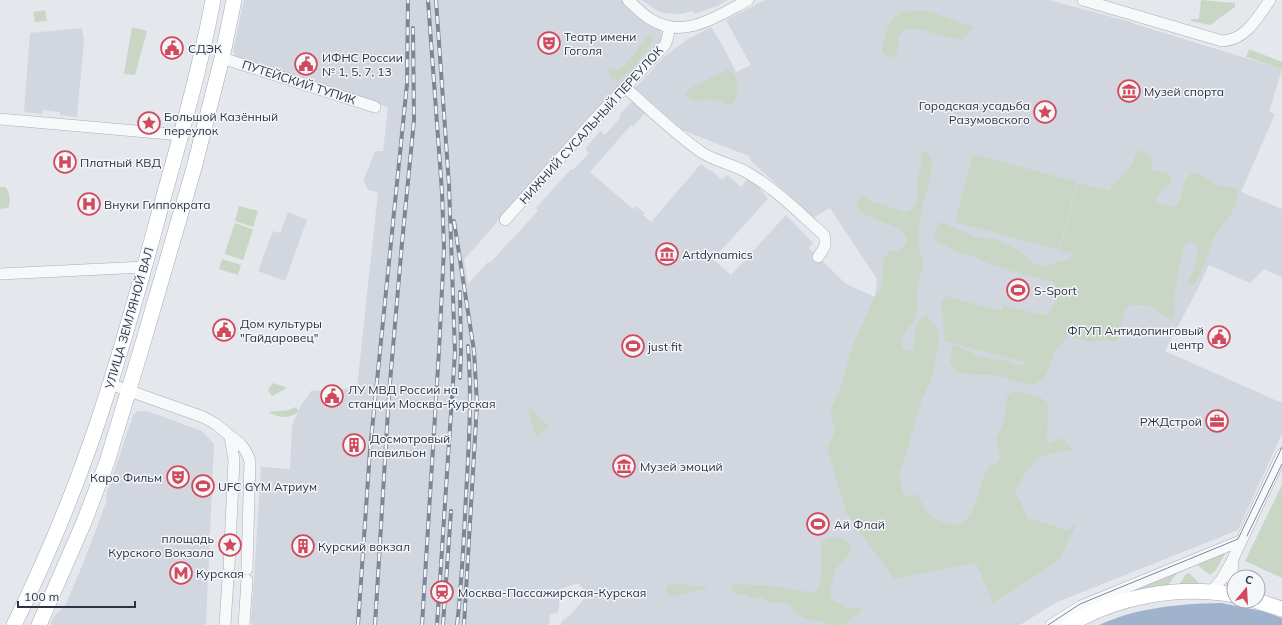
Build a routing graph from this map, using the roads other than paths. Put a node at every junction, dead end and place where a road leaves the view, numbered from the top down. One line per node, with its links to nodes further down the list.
1 (213, 0): 12 (main road, УЛИЦА ЗЕМЛЯНОЙ ВАЛ)
2 (234, 0): 8 (main road, УЛИЦА ЗЕМЛЯНОЙ ВАЛ)
3 (628, 0): 7 (street)
4 (748, 0): 7 (street)
5 (1082, 0): 6 (street)
6 (1270, 0)
7 (670, 27): 9 (street, НИЖНИЙ СУСАЛЬНЫЙ ПЕРЕУЛОК)
8 (222, 58): 10 (street, ПУТЕЙСКИЙ ТУПИК); 18 (main road, УЛИЦА ЗЕМЛЯНОЙ ВАЛ)
9 (625, 87): 13 (street, НИЖНИЙ СУСАЛЬНЫЙ ПЕРЕУЛОК); 14 (street)
10 (375, 107)
11 (0, 119): 12 (street)
12 (181, 135): 15 (main road, УЛИЦА ЗЕМЛЯНОЙ ВАЛ)
13 (505, 220)
14 (818, 257)
15 (144, 267): 16 (street); 17 (main road, УЛИЦА ЗЕМЛЯНОЙ ВАЛ)
16 (0, 274)
17 (124, 337): 18 (street); 19 (main road, УЛИЦА ЗЕМЛЯНОЙ ВАЛ)
18 (143, 343): 20 (main road, УЛИЦА ЗЕМЛЯНОЙ ВАЛ)
19 (110, 384): 20 (street); 30 (main road, УЛИЦА ЗЕМЛЯНОЙ ВАЛ)
20 (129, 391): 21 (street); 31 (main road, УЛИЦА ЗЕМЛЯНОЙ ВАЛ)
21 (230, 436): 32 (street); 33 (street)
22 (1282, 454): 23 (street)
23 (1240, 541): 24 (street); 34 (street)
24 (1235, 554): 25 (street); 26 (street)
25 (1232, 569)
26 (1211, 592): 27 (main road); 35 (main road)
27 (1226, 594)
28 (1266, 604): 29 (main road)
29 (1282, 609)
30 (14, 625)
31 (39, 625)
32 (225, 625)
33 (244, 625)
34 (1051, 625)
35 (1069, 625)

